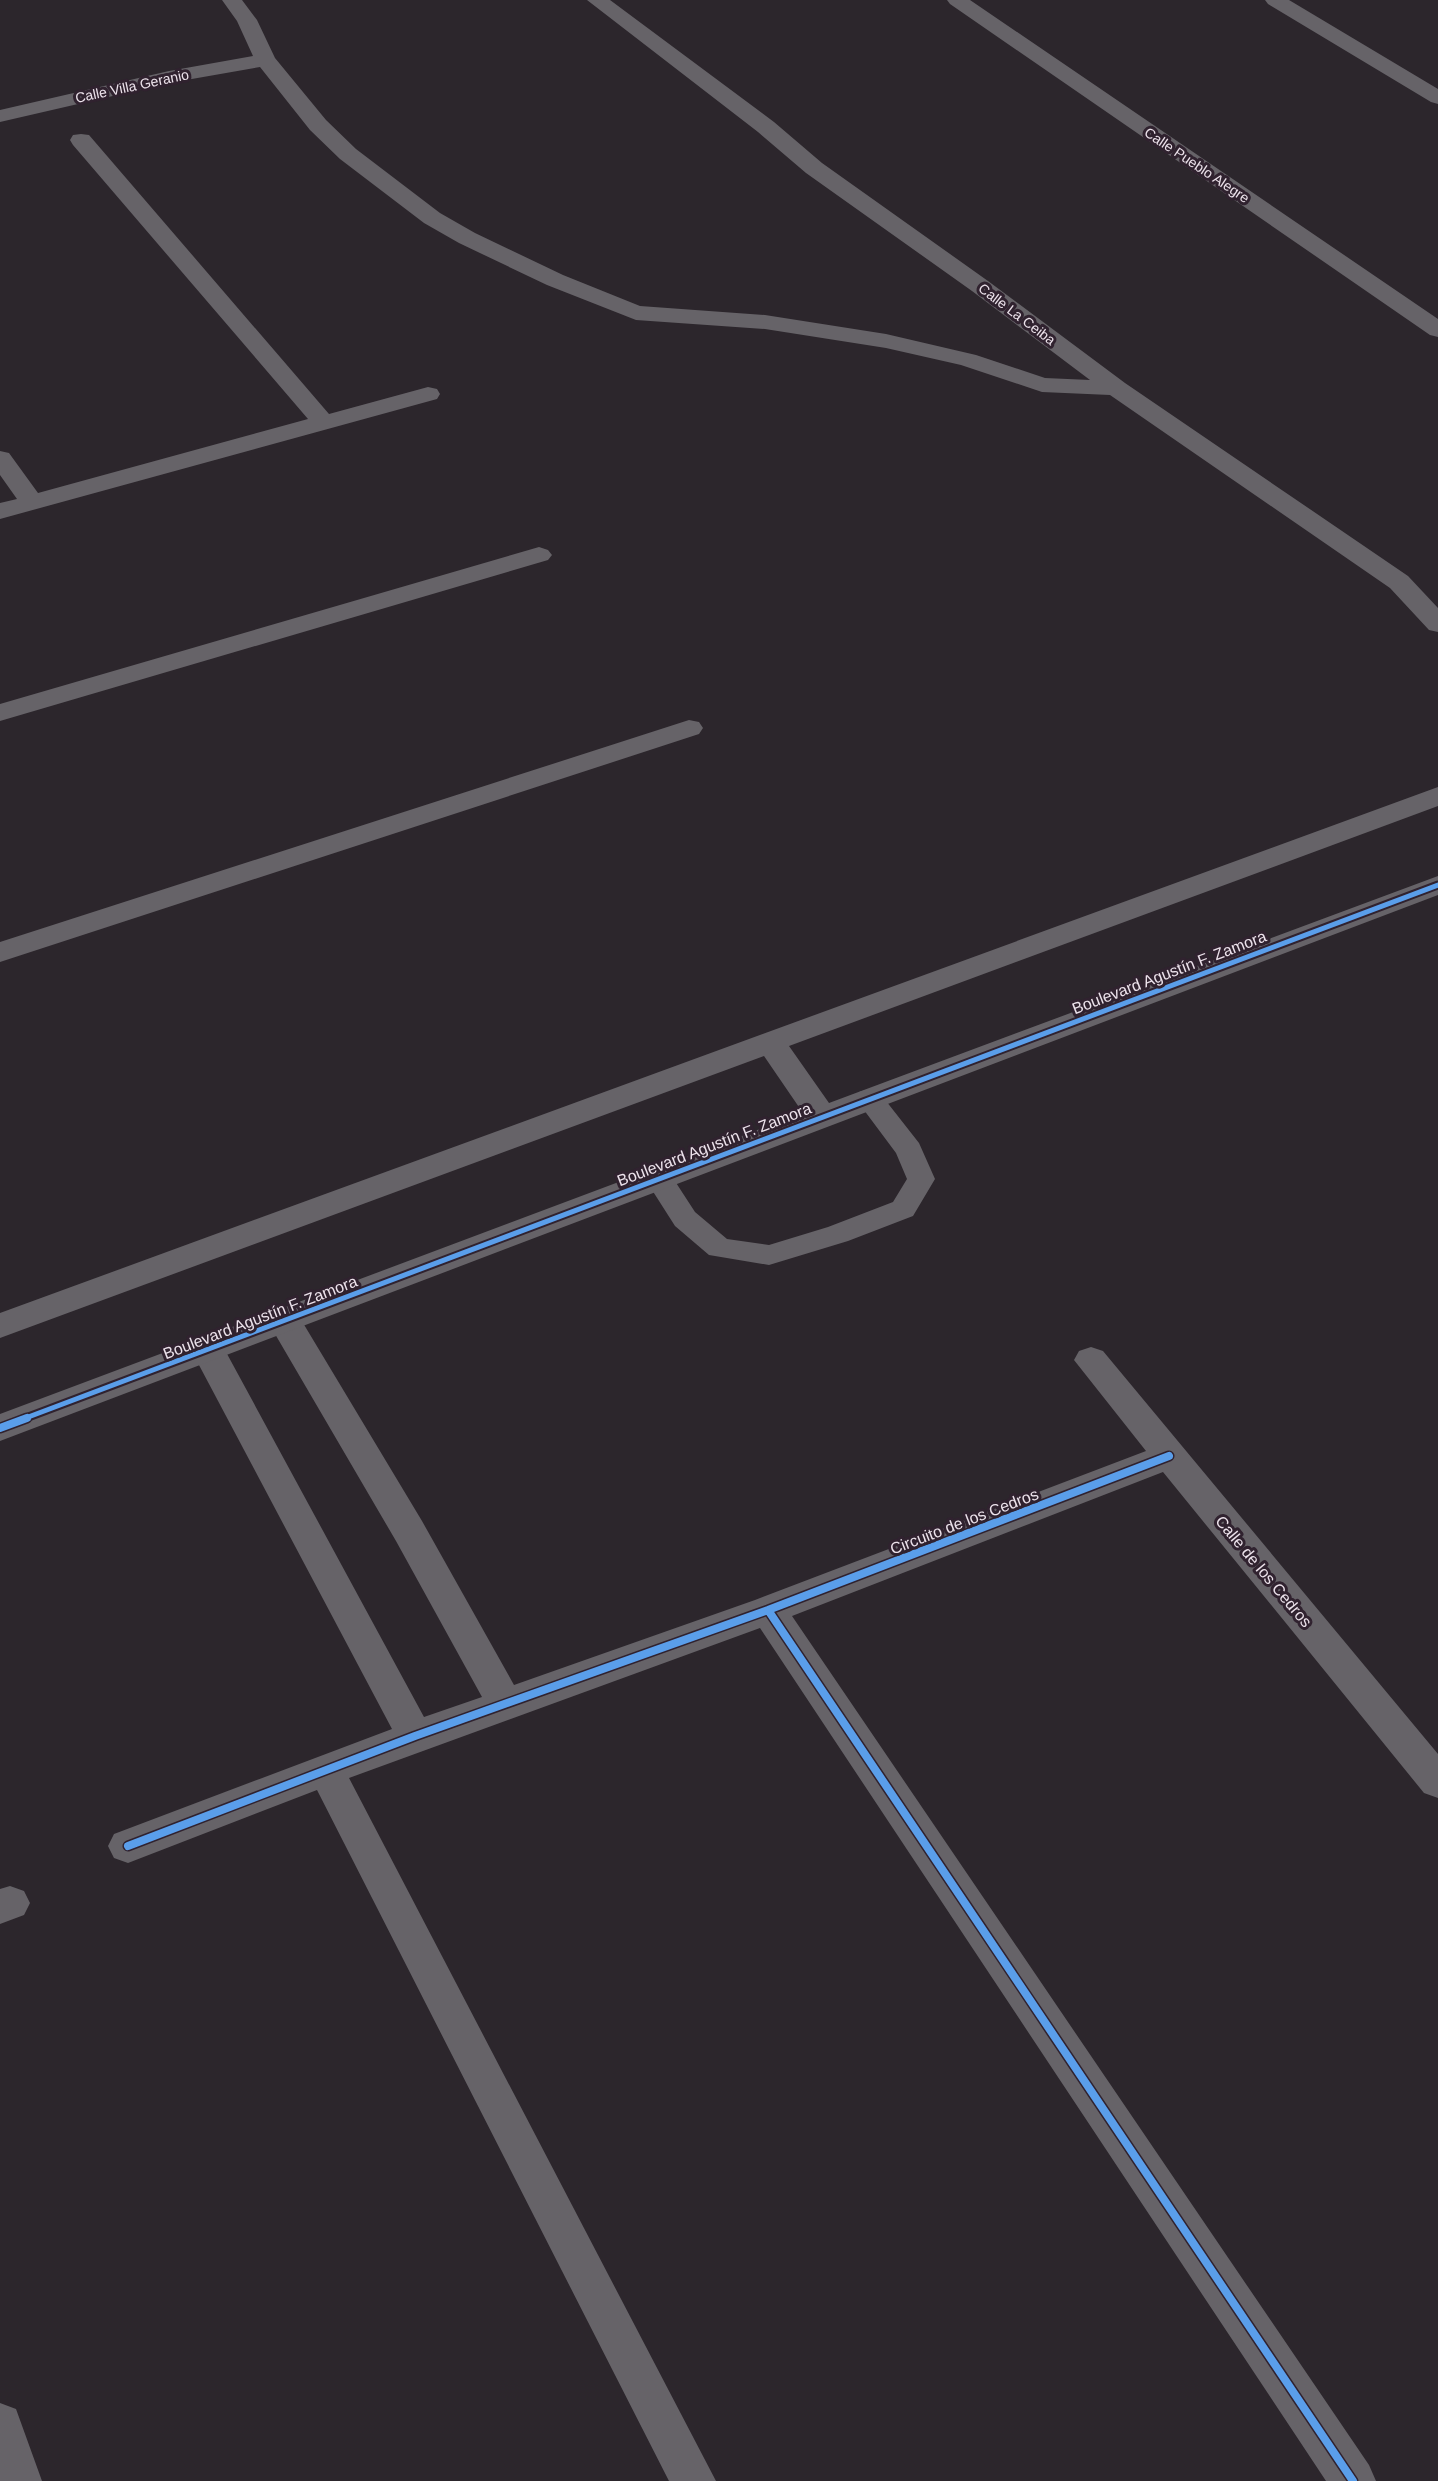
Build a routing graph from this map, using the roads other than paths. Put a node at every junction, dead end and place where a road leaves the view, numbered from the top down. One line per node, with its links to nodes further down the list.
1 (232, 0): 5 (street)
2 (597, 0): 10 (street, Calle La Ceiba)
3 (957, 0): 9 (street, Calle Pueblo Alegre)
4 (1275, 0): 6 (street)
5 (265, 60): 7 (street, Calle Villa Geranio); 10 (street)
6 (1438, 98)
7 (0, 116)
8 (81, 140): 12 (street)
9 (1438, 330)
10 (1116, 388): 17 (street, Calle La Ceiba)
11 (428, 394): 12 (street)
12 (324, 423): 14 (street)
13 (0, 458): 14 (street)
14 (32, 502): 15 (street)
15 (0, 511)
16 (539, 555): 18 (street)
17 (1438, 624)
18 (0, 713)
19 (689, 728): 22 (street)
20 (1438, 796): 23 (street)
21 (1438, 885): 24 (street, Boulevard Agustín F. Zamora)
22 (0, 952)
23 (771, 1044): 25 (street); 28 (street)
24 (869, 1098): 25 (street, Boulevard Agustín F. Zamora); 26 (lane)
25 (822, 1117): 26 (street, Boulevard Agustín F. Zamora)
26 (659, 1179): 27 (street, Boulevard Agustín F. Zamora)
27 (285, 1322): 29 (street, Boulevard Agustín F. Zamora); 34 (street)
28 (0, 1326)
29 (208, 1350): 31 (street, Boulevard Agustín F. Zamora); 35 (street)
30 (1091, 1360): 32 (street, Calle de los Cedros)
31 (0, 1428)
32 (1169, 1456): 33 (street, Circuito de los Cedros); 37 (street, Calle de los Cedros)
33 (768, 1611): 34 (street, Circuito de los Cedros); 42 (street)
34 (505, 1704): 35 (street, Circuito de los Cedros)
35 (415, 1736): 36 (street, Circuito de los Cedros)
36 (326, 1770): 38 (street, Circuito de los Cedros); 41 (street)
37 (1438, 1782)
38 (128, 1845)
39 (0, 2425): 40 (street)
40 (19, 2481)
41 (693, 2481)
42 (1353, 2481)

